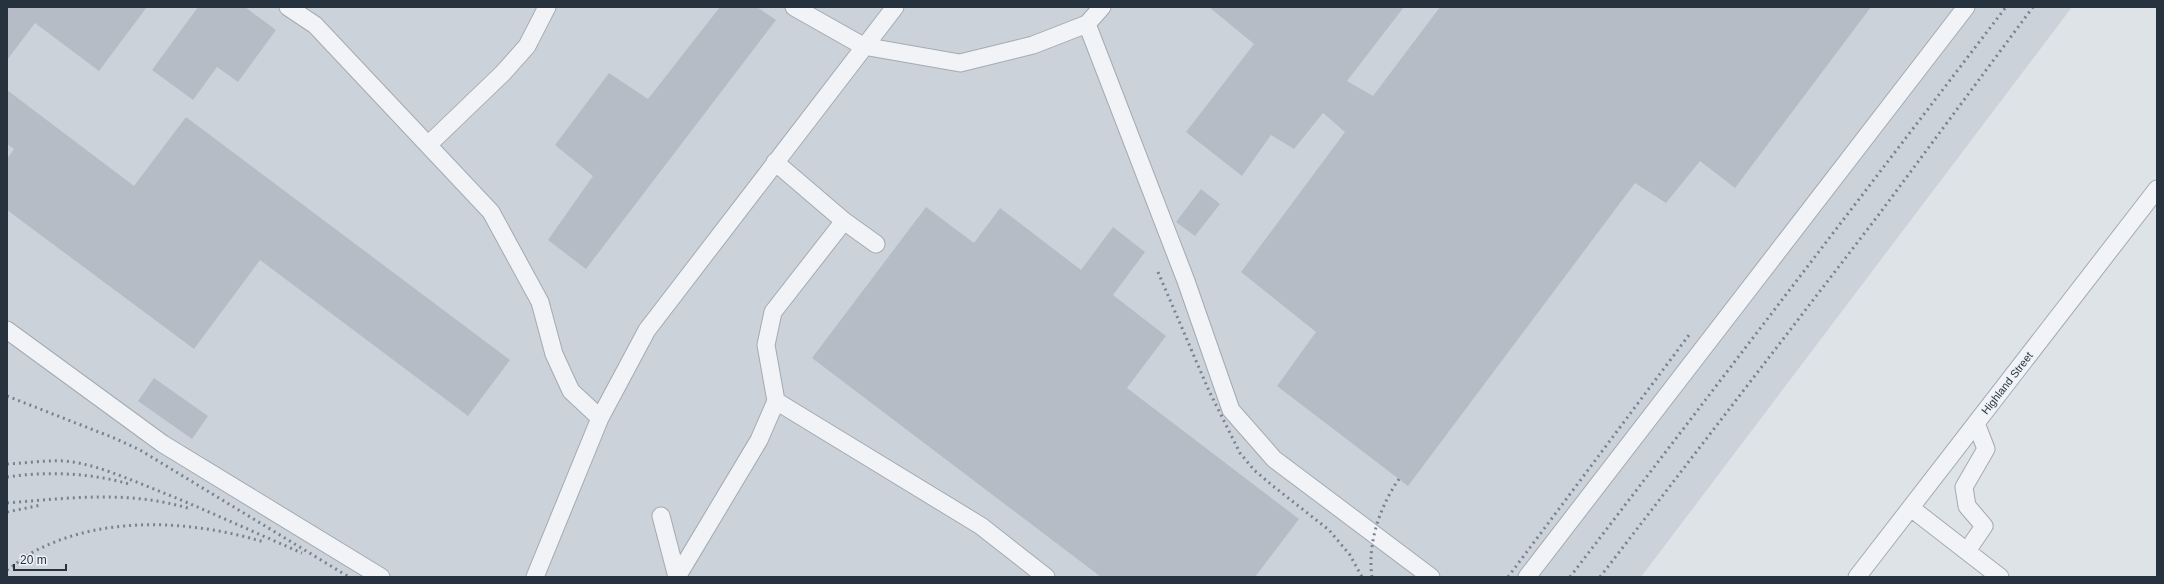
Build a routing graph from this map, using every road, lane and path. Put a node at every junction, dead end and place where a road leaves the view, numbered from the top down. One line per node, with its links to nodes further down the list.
1 (288, 7): 9 (street)
2 (547, 7): 9 (street)
3 (794, 7): 8 (street)
4 (894, 7): 8 (street)
5 (1102, 7): 7 (street)
6 (1966, 7): 26 (street)
7 (1087, 24): 8 (street); 25 (street)
8 (863, 46): 10 (street)
9 (428, 145): 16 (street)
10 (775, 162): 12 (street); 16 (street)
11 (2157, 189): 17 (street, Highland Street)
12 (844, 221): 13 (street); 15 (street)
13 (876, 244)
14 (7, 330): 21 (street)
15 (776, 401): 23 (street); 24 (street)
16 (600, 418): 22 (street)
17 (1976, 423): 18 (street, Highland Street); 20 (street)
18 (1910, 508): 20 (street); 27 (street, Highland Street)
19 (661, 516): 23 (street)
20 (1967, 551): 28 (street)
21 (381, 577)
22 (535, 577)
23 (677, 577)
24 (1046, 577)
25 (1431, 577)
26 (1527, 577)
27 (1857, 577)
28 (2000, 577)

